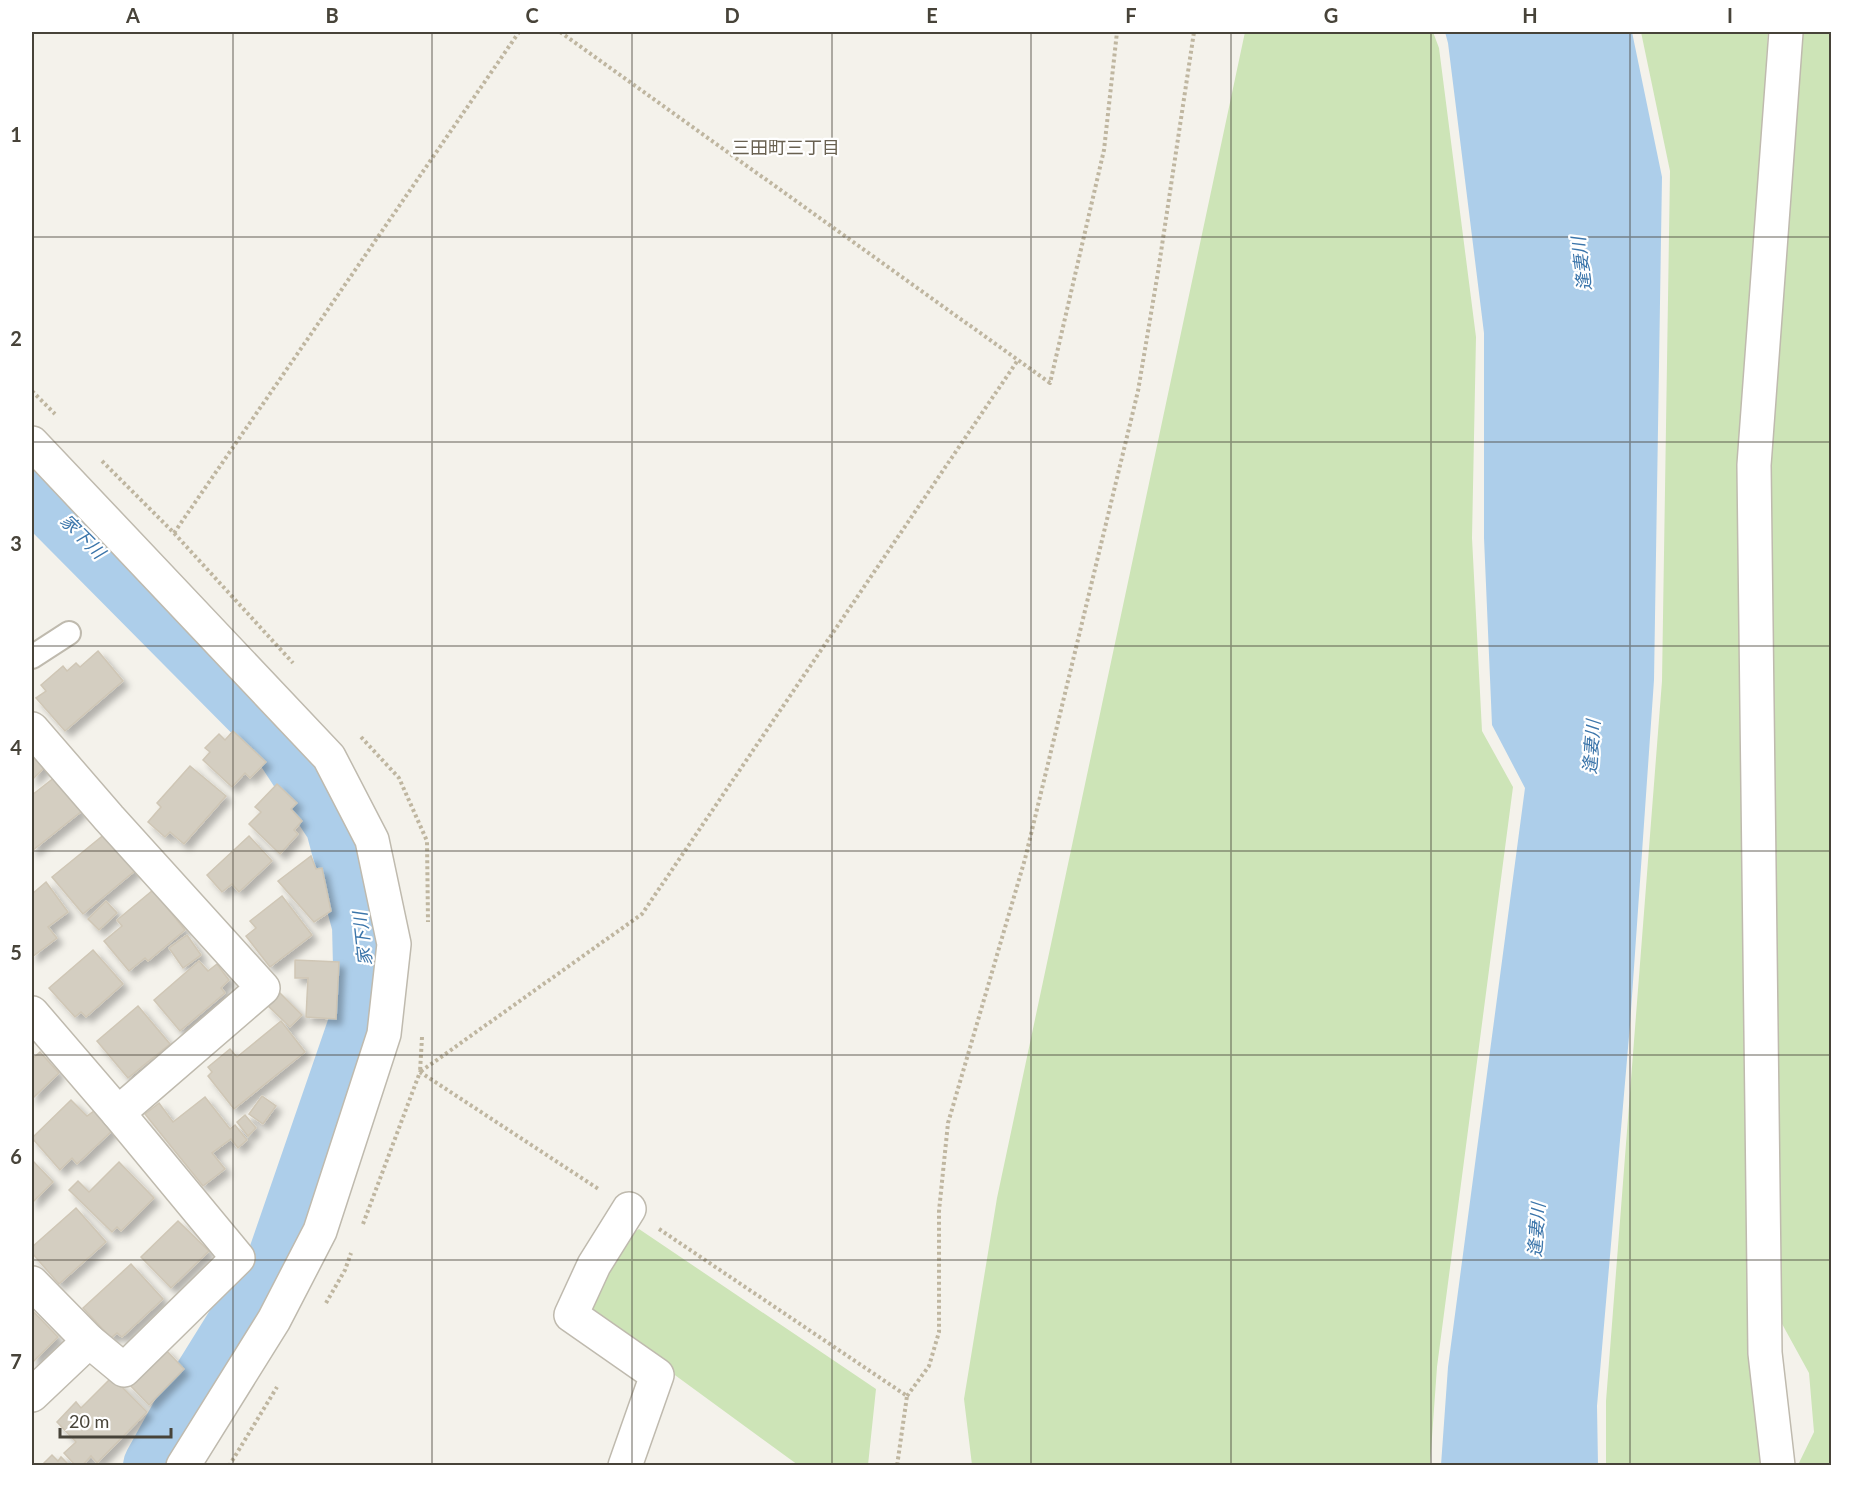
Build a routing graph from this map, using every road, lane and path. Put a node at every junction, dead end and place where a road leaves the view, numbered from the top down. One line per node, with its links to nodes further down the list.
1 (519, 32): 11 (path)
2 (560, 32): 6 (path)
3 (1117, 32): 6 (path)
4 (1194, 32): 26 (path)
5 (1786, 32): 30 (street)
6 (1018, 360): 20 (path)
7 (32, 391): 8 (path)
8 (56, 415)
9 (32, 443): 27 (street)
10 (98, 457): 11 (path)
11 (174, 533): 14 (path)
12 (69, 633): 13 (lane)
13 (32, 657)
14 (294, 664)
15 (32, 729): 21 (street)
16 (359, 734): 17 (path)
17 (428, 925)
18 (32, 1013): 21 (street)
19 (423, 1027): 20 (path)
20 (420, 1072): 22 (path)
21 (118, 1113): 24 (street)
22 (629, 1209): 26 (path); 28 (street)
23 (32, 1282): 24 (street)
24 (89, 1341): 25 (street)
25 (32, 1395)
26 (908, 1396): 29 (path)
27 (183, 1466)
28 (625, 1466)
29 (897, 1466)
30 (1778, 1466)

